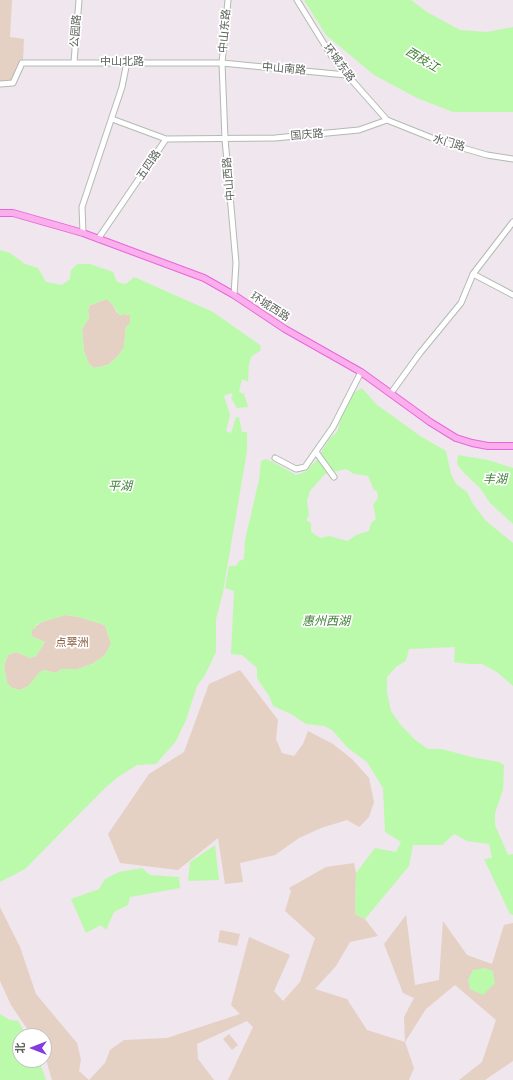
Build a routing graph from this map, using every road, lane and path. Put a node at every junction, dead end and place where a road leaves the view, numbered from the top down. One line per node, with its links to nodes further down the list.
1 (79, 0): 4 (street, 公园路)
2 (228, 0): 6 (street, 中山东路)
3 (297, 0): 7 (street, 环城东路)
4 (74, 62): 5 (street, 中山北路); 8 (street, 中山北路)
5 (127, 62): 6 (street, 中山北路); 9 (street)
6 (222, 63): 7 (street, 中山南路); 12 (street, 中山西路)
7 (346, 75): 10 (street, 环城东路)
8 (0, 84)
9 (112, 118): 11 (street); 16 (street)
10 (387, 120): 12 (street, 国庆路); 13 (street, 水门路)
11 (166, 139): 12 (street, 五四路); 17 (street, 五四路)
12 (226, 139): 19 (street, 中山西路)
13 (513, 159)
14 (0, 213): 16 (main road, 环城西路)
15 (513, 222): 18 (street)
16 (83, 232): 17 (main road, 环城西路)
17 (98, 239): 19 (main road, 环城西路)
18 (474, 274): 20 (street); 22 (street)
19 (234, 295): 21 (main road, 环城西路)
20 (513, 295)
21 (360, 372): 22 (main road, 环城西路); 24 (street)
22 (391, 393): 23 (main road, 环城西路)
23 (513, 446)
24 (316, 452): 25 (street); 26 (street)
25 (275, 458)
26 (334, 477)

